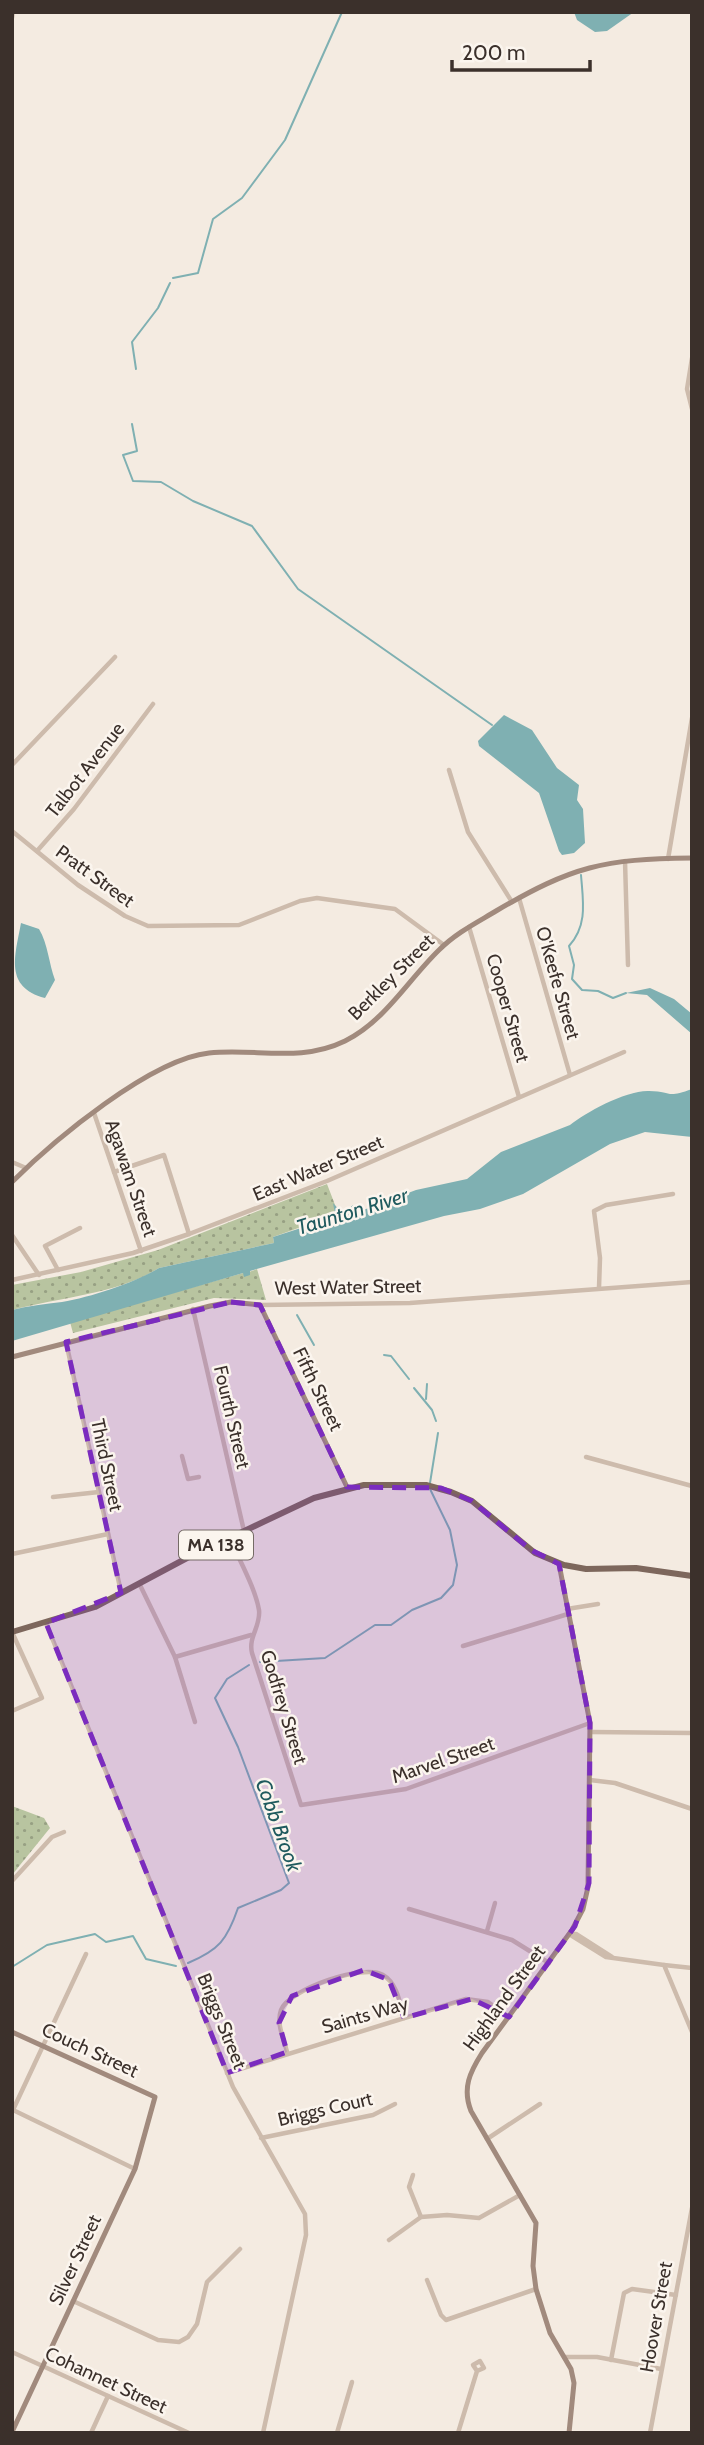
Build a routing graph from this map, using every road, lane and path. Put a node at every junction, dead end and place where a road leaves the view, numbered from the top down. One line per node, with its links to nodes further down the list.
1 (13, 12): 2 (street)
2 (12, 18)
3 (692, 358): 4 (street)
4 (692, 409)
5 (115, 657): 8 (street)
6 (153, 704): 11 (street, Talbot Avenue)
7 (692, 718): 13 (street)
8 (12, 765)
9 (449, 769): 15 (street, O'Keefe Street)
10 (12, 831): 11 (street, Pratt Street)
11 (37, 851): 17 (street, Pratt Street)
12 (692, 858): 13 (street, Berkley Street)
13 (668, 859): 14 (street, Berkley Street)
14 (625, 860): 15 (street, Berkley Street); 18 (street)
15 (516, 900): 16 (street, Berkley Street); 20 (street, O'Keefe Street)
16 (469, 927): 17 (street, Berkley Street); 21 (street, Cooper Street)
17 (444, 945): 22 (street, Berkley Street)
18 (628, 965)
19 (624, 1052): 20 (street, East Water Street)
20 (570, 1075): 21 (street, East Water Street)
21 (519, 1097): 29 (street, East Water Street)
22 (94, 1113): 24 (street, Berkley Street); 25 (street, Agawam Street)
23 (12, 1163): 24 (street)
24 (26, 1168): 26 (street, Berkley Street)
25 (114, 1172): 29 (street); 31 (street, Agawam Street)
26 (12, 1182)
27 (673, 1194): 36 (street)
28 (80, 1228): 32 (street)
29 (189, 1234): 31 (street, East Water Street)
30 (12, 1235): 33 (street)
31 (141, 1251): 32 (street, East Water Street)
32 (58, 1270): 33 (street, East Water Street)
33 (39, 1275): 34 (street, East Water Street)
34 (12, 1280)
35 (692, 1282): 36 (street, West Water Street)
36 (600, 1288): 37 (street, West Water Street)
37 (260, 1305): 38 (street, West Water Street); 45 (street, Fifth Street)
38 (193, 1309): 39 (street, West Water Street); 48 (street, Fourth Street)
39 (66, 1342): 40 (street, West Water Street); 46 (street, Third Street)
40 (12, 1357)
41 (181, 1456): 43 (street)
42 (586, 1457): 44 (street)
43 (199, 1477)
44 (692, 1486)
45 (347, 1487): 48 (main road, MA 138); 52 (main road, MA 138)
46 (99, 1492): 47 (street); 49 (street, Third Street)
47 (53, 1497)
48 (244, 1532): 50 (main road, MA 138)
49 (108, 1534): 51 (street); 55 (street, Third Street)
50 (230, 1538): 54 (main road, MA 138); 60 (street, Godfrey Street)
51 (12, 1554)
52 (559, 1564): 53 (main road, MA 138); 57 (street, Highland Street)
53 (692, 1576)
54 (139, 1583): 55 (main road, MA 138); 62 (street)
55 (121, 1593): 58 (main road, MA 138)
56 (598, 1604): 57 (street)
57 (568, 1611): 61 (street); 65 (street, Highland Street)
58 (46, 1623): 59 (main road, MA 138); 87 (street, Briggs Street)
59 (12, 1632): 63 (street)
60 (252, 1634): 62 (street); 69 (street, Godfrey Street)
61 (463, 1646)
62 (175, 1657): 64 (street)
63 (12, 1711)
64 (195, 1722)
65 (590, 1723): 66 (street, Highland Street); 69 (street, Marvel Street)
66 (591, 1732): 67 (street); 68 (street, Highland Street)
67 (692, 1733)
68 (590, 1780): 70 (street); 76 (street, Highland Street)
69 (301, 1805)
70 (692, 1809)
71 (64, 1832): 72 (street)
72 (12, 1881)
73 (495, 1903): 75 (street)
74 (409, 1909): 75 (street)
75 (487, 1931): 78 (street)
76 (569, 1934): 78 (street, Highland Street); 79 (street)
77 (86, 1954): 85 (street)
78 (549, 1963): 81 (street, Highland Street)
79 (664, 1965): 80 (street); 84 (street)
80 (692, 1968)
81 (509, 2017): 82 (street, Saints Way); 93 (street, Highland Street)
82 (404, 2018): 86 (street, Saints Way); 86 (street)
83 (12, 2032): 85 (street, Couch Street)
84 (692, 2032)
85 (43, 2046): 88 (street, Couch Street); 91 (street)
86 (288, 2052): 87 (street, Saints Way)
87 (227, 2073): 92 (street, Briggs Street)
88 (155, 2097): 94 (street, Silver Street)
89 (395, 2104): 92 (street, Briggs Court)
90 (540, 2105): 93 (street)
91 (13, 2111): 94 (street)
92 (261, 2138): 116 (street, Briggs Street)
93 (487, 2139): 96 (street, Highland Street)
94 (135, 2169): 104 (street, Silver Street)
95 (413, 2175): 98 (street)
96 (521, 2195): 98 (street); 102 (street, Highland Street)
97 (692, 2208): 103 (street, Hoover Street)
98 (421, 2217): 99 (street)
99 (389, 2240)
100 (240, 2249): 104 (street)
101 (427, 2280): 102 (street)
102 (536, 2289): 106 (street, Highland Street)
103 (676, 2295): 107 (street); 109 (street, Hoover Street)
104 (73, 2301): 108 (street, Silver Street)
105 (12, 2352): 108 (street, Cohannet Street)
106 (564, 2357): 107 (street); 119 (street, Highland Street)
107 (611, 2360): 109 (street)
108 (43, 2366): 112 (street, Cohannet Street); 113 (street, Silver Street)
109 (661, 2369): 120 (street, Hoover Street)
110 (477, 2371): 118 (street)
111 (352, 2382): 117 (street)
112 (108, 2396): 114 (street); 115 (street, Cohannet Street)
113 (12, 2432)
114 (91, 2433)
115 (188, 2433)
116 (263, 2433)
117 (337, 2433)
118 (458, 2433)
119 (569, 2433)
120 (650, 2433)

